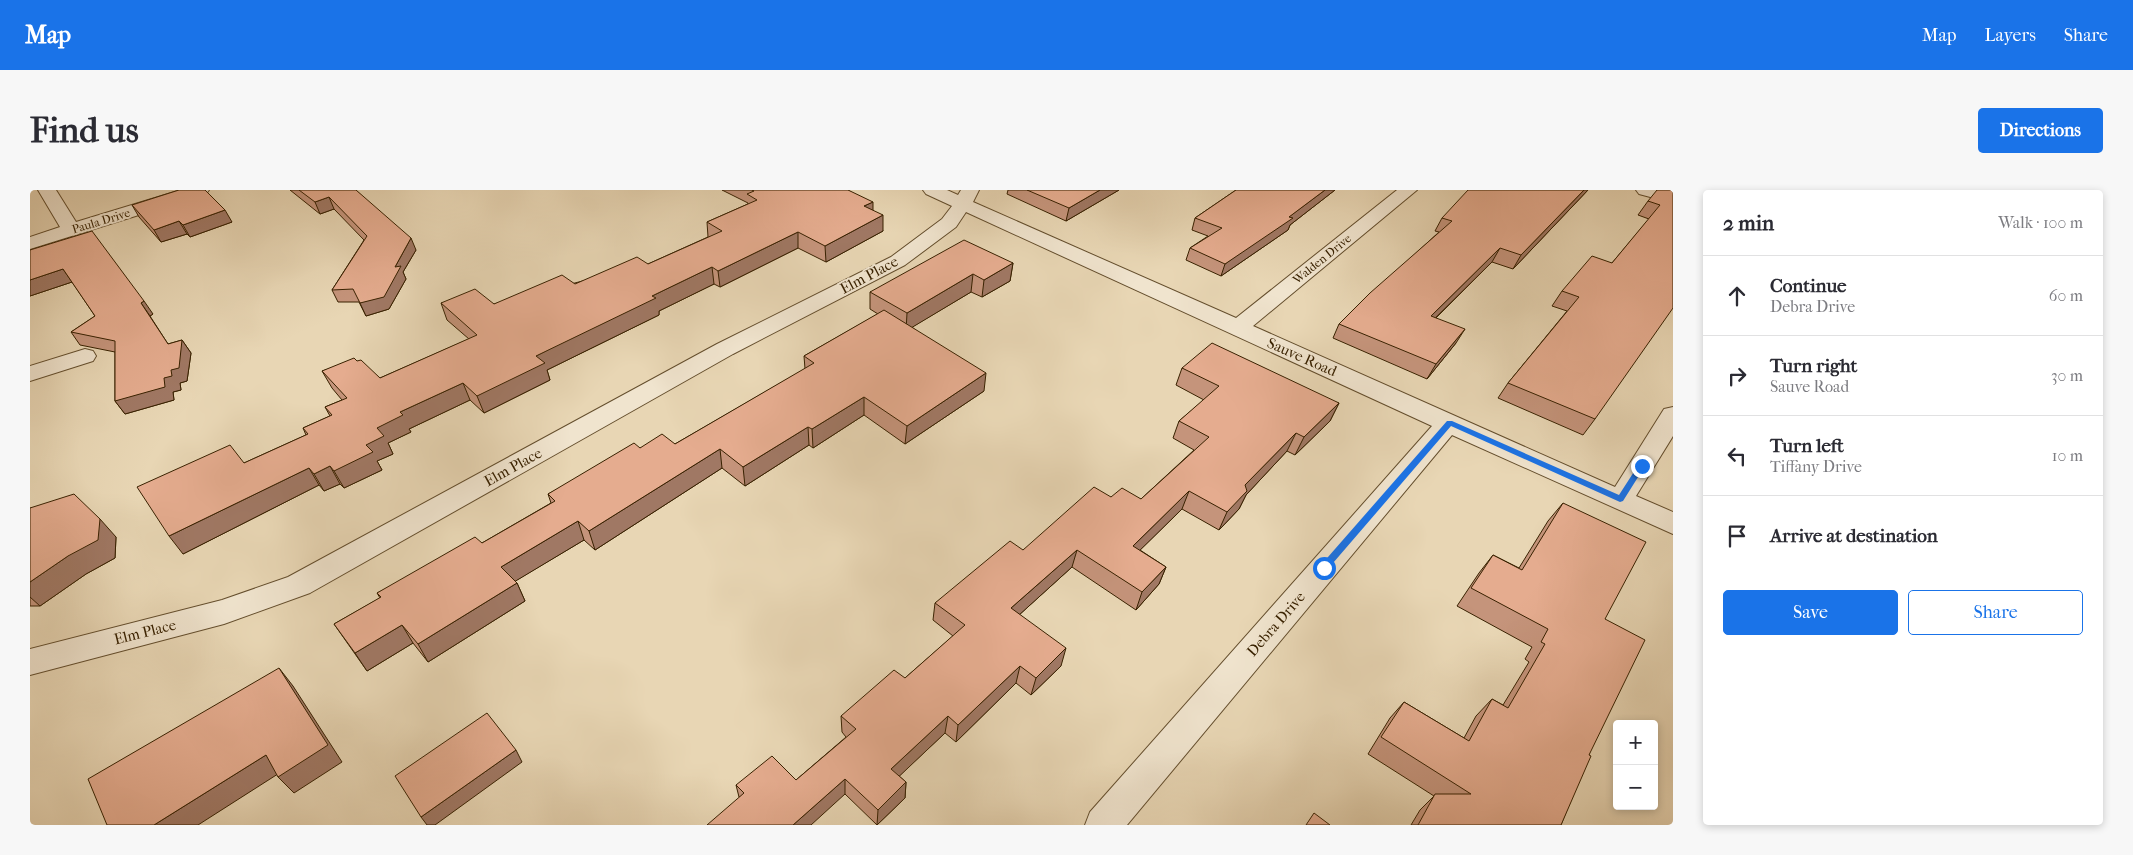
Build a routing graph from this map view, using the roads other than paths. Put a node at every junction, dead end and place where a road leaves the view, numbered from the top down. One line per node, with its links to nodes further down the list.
1 (46, 190): 8 (street)
2 (200, 190): 8 (street, Paula Drive)
3 (932, 190): 6 (street, Sauve Road)
4 (1408, 190): 10 (street, Walden Drive)
5 (1645, 190): 7 (street)
6 (966, 197): 10 (street, Sauve Road); 17 (street, Elm Place)
7 (1673, 198)
8 (71, 230): 9 (street, Paula Drive)
9 (30, 242)
10 (1237, 328): 14 (street, Sauve Road)
11 (86, 356): 12 (street)
12 (30, 374)
13 (1673, 415): 15 (street)
14 (1450, 422): 15 (street, Sauve Road); 18 (street, Debra Drive)
15 (1620, 499): 16 (street, Sauve Road)
16 (1673, 524)
17 (30, 662)
18 (1103, 825)

